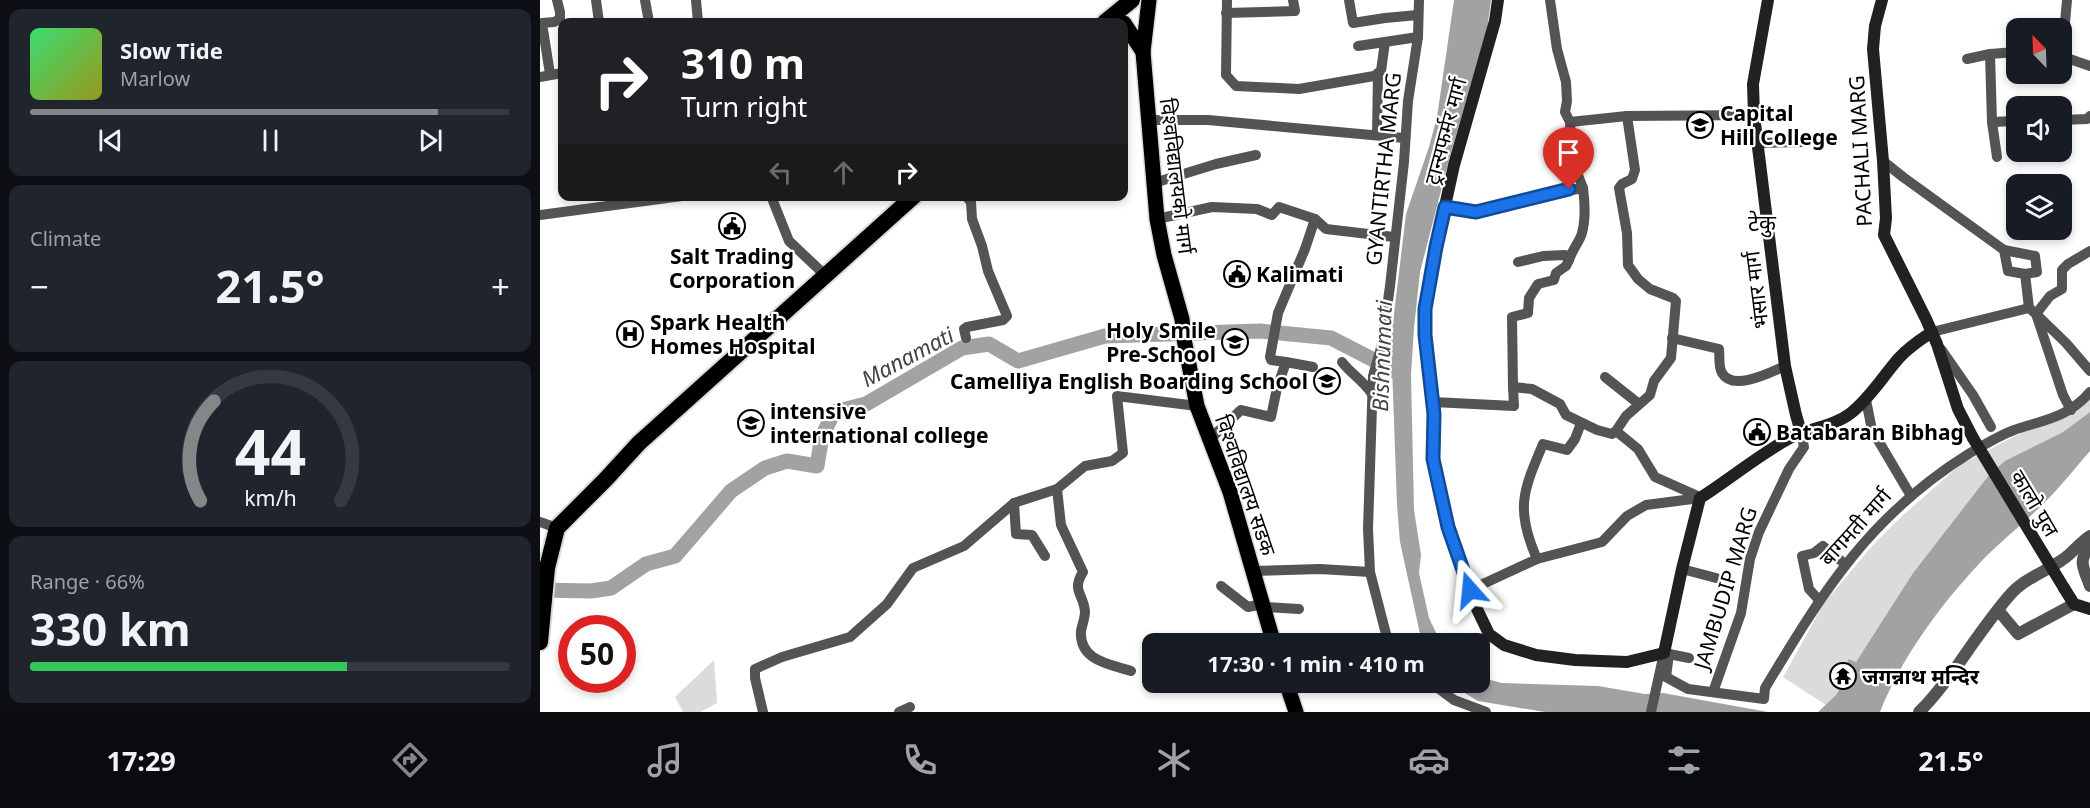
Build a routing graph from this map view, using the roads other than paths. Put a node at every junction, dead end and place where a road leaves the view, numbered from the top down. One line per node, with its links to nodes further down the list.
1 (556, 0): 17 (street)
2 (596, 0): 18 (street)
3 (645, 0): 19 (street)
4 (696, 0): 20 (street)
5 (1149, 0): 27 (main road, विश्वविद्यालयको मार्ग)
6 (1227, 0): 15 (street)
7 (1293, 0): 15 (street)
8 (1349, 0): 16 (street)
9 (1419, 0): 16 (street, GYANTIRTHA MARG)
10 (1498, 0): 56 (main road, ट्रान्सफर्मर मार्ग)
11 (1550, 0): 40 (street)
12 (1768, 0): 35 (main road, भंसार मार्ग)
13 (2067, 0): 21 (street)
14 (1882, 1): 49 (main road, PACHALI MARG)
15 (1227, 13): 33 (street)
16 (1418, 15): 24 (street, GYANTIRTHA MARG)
17 (560, 18)
18 (598, 18)
19 (648, 18)
20 (698, 18)
21 (2065, 18)
22 (558, 20): 34 (street)
23 (1128, 23): 27 (main road)
24 (1418, 37): 25 (street); 44 (street, GYANTIRTHA MARG)
25 (1385, 42): 26 (street); 33 (street)
26 (1358, 45)
27 (1143, 52): 38 (main road, विश्वविद्यालयको मार्ग)
28 (2006, 53): 29 (street)
29 (1990, 54): 30 (street); 41 (street)
30 (1967, 59)
31 (2072, 60): 32 (street)
32 (2090, 66)
33 (1378, 73): 43 (street)
34 (545, 76)
35 (1754, 115): 36 (street); 46 (main road, भंसार मार्ग)
36 (1627, 116): 40 (street); 69 (street)
37 (2090, 116): 39 (street)
38 (1147, 120): 43 (street); 50 (main road, विश्वविद्यालयको मार्ग)
39 (2072, 120)
40 (1569, 122): 51 (street)
41 (1992, 122): 42 (street); 48 (street)
42 (2006, 122)
43 (1377, 135): 44 (street)
44 (1404, 138): 60 (street, GYANTIRTHA MARG)
45 (1805, 142): 46 (street)
46 (1757, 143): 74 (main road, भंसार मार्ग)
47 (1256, 155): 50 (street)
48 (1997, 157)
49 (1883, 160): 61 (street); 70 (main road, PACHALI MARG)
50 (1154, 183): 58 (main road, विश्वविद्यालयको मार्ग)
51 (1583, 188): 56 (street); 63 (street)
52 (624, 201): 57 (street)
53 (773, 201): 66 (street)
54 (908, 201): 66 (highway)
55 (970, 201): 68 (street)
56 (1445, 207): 82 (main road, ट्रान्सफर्मर मार्ग)
57 (540, 215)
58 (1157, 219): 59 (street); 71 (main road, विश्वविद्यालयको मार्ग)
59 (1315, 219): 60 (street); 72 (street)
60 (1394, 237): 80 (street, GYANTIRTHA MARG)
61 (2004, 250): 65 (street); 65 (street)
62 (2090, 251): 67 (street)
63 (1569, 260): 64 (street); 78 (street)
64 (1518, 262)
65 (2025, 274): 67 (street)
66 (825, 275): 97 (highway)
67 (2033, 311): 70 (street); 76 (street); 85 (street)
68 (966, 338)
69 (1672, 338): 74 (street); 83 (street)
70 (1934, 338): 81 (main road); 87 (main road, PACHALI MARG); 88 (street)
71 (1184, 339): 84 (main road, विश्वविद्यालय सडक)
72 (1286, 362): 75 (street); 91 (street)
73 (1342, 362): 80 (street)
74 (1785, 366): 90 (main road, भंसार मार्ग)
75 (1313, 367)
76 (2090, 371)
77 (1605, 376): 83 (street)
78 (1513, 387): 82 (street); 86 (street)
79 (2090, 392): 85 (street)
80 (1372, 394): 105 (street, GYANTIRTHA MARG)
81 (1866, 400): 90 (main road); 93 (street)
82 (1433, 402): 109 (main road, ट्रान्सफर्मर मार्ग)
83 (1639, 404): 89 (street)
84 (1197, 406): 91 (main road, विश्वविद्यालय सडक); 92 (street)
85 (2071, 411): 93 (street, बागमती मार्ग)
86 (1581, 423): 89 (street); 101 (street)
87 (1966, 425): 111 (main road, कालो पुल, bridge)
88 (1991, 427)
89 (1616, 431): 94 (street)
90 (1801, 432): 94 (main road); 122 (street, JAMBUDIP MARG)
91 (1210, 439): 104 (main road, विश्वविद्यालय सडक)
92 (1057, 489): 95 (street); 121 (street)
93 (1911, 496): 102 (street, बागमती मार्ग)
94 (1700, 498): 101 (street); 103 (main road)
95 (1014, 503): 100 (street); 125 (street)
96 (540, 522): 97 (street)
97 (557, 528): 118 (highway)
98 (2090, 536): 115 (street)
99 (2090, 546): 108 (street)
100 (1045, 556)
101 (1537, 559): 109 (street)
102 (1845, 564): 110 (street, बागमती मार्ग); 110 (street)
103 (1682, 569): 106 (street); 119 (main road)
104 (1253, 572): 105 (street); 112 (main road, विश्वविद्यालय सडक)
105 (1370, 572): 117 (street, GYANTIRTHA MARG)
106 (1716, 578)
107 (1221, 586): 112 (street)
108 (2090, 586)
109 (1470, 590): 119 (main road, ट्रान्सफर्मर मार्ग)
110 (1819, 600): 122 (street, बागमती मार्ग)
111 (2074, 604): 114 (main road); 115 (street)
112 (1263, 606): 113 (street); 116 (main road, विश्वविद्यालय सडक)
113 (1299, 609)
114 (2090, 609)
115 (1998, 610): 129 (street)
116 (1271, 633)
117 (1386, 633)
118 (540, 642)
119 (1667, 654): 120 (street); 122 (street); 128 (street)
120 (1689, 658)
121 (1131, 671)
122 (1713, 692)
123 (1290, 693): 126 (main road)
124 (1445, 693): 127 (street)
125 (763, 712)
126 (1296, 712)
127 (1482, 712)
128 (1651, 712)
129 (1919, 712)

